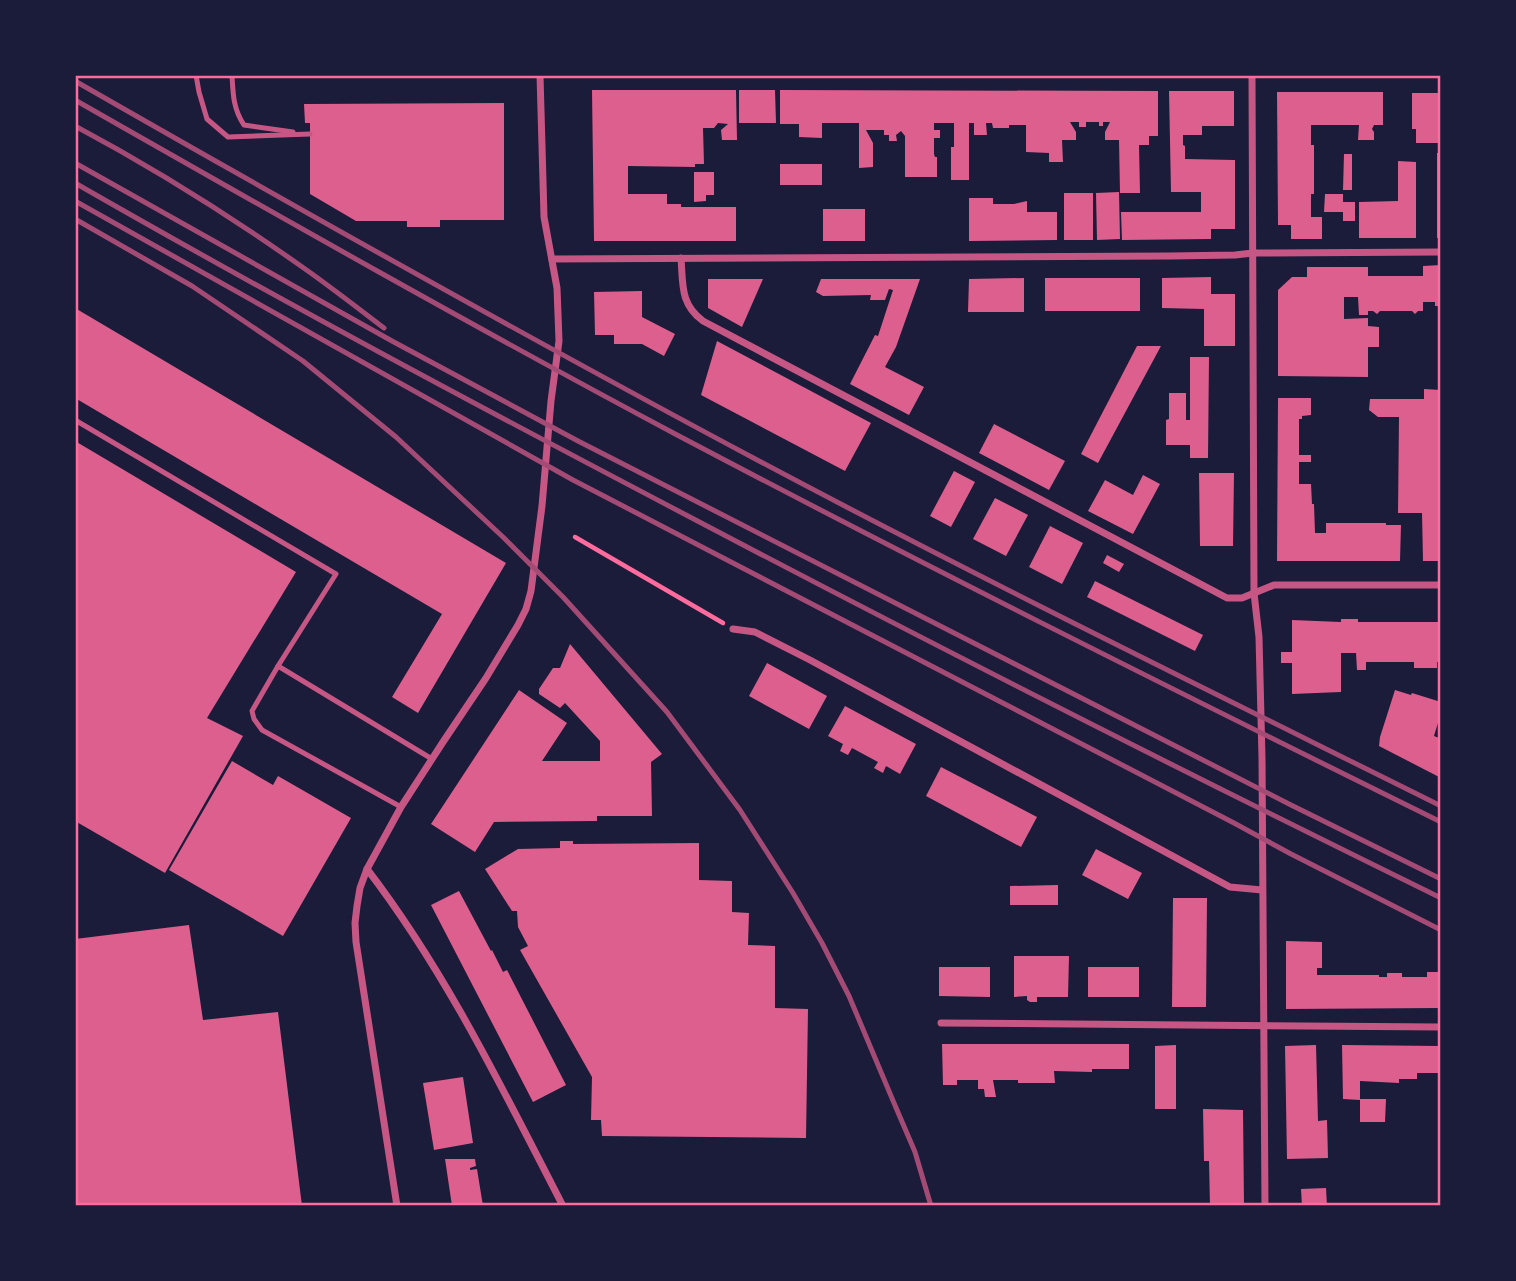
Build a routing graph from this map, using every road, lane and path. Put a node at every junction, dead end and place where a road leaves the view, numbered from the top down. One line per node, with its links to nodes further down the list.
1 (196, 75): 2 (lane)
2 (232, 75)
3 (540, 75): 8 (street)
4 (1252, 75): 6 (street)
5 (1441, 252): 6 (street)
6 (1253, 253): 7 (street); 12 (street)
7 (681, 258): 8 (street); 12 (street)
8 (552, 259): 15 (street)
9 (75, 420): 14 (lane)
10 (575, 537): 13 (path)
11 (1441, 586): 12 (street)
12 (1254, 593): 18 (street)
13 (733, 629): 18 (street)
14 (278, 666): 15 (lane); 16 (lane)
15 (432, 759): 16 (street)
16 (401, 807): 17 (street)
17 (366, 869): 22 (street); 23 (street)
18 (1262, 890): 20 (street)
19 (941, 1023): 20 (street)
20 (1265, 1026): 21 (street); 24 (street)
21 (1441, 1027)
22 (397, 1206)
23 (563, 1206)
24 (1265, 1206)

